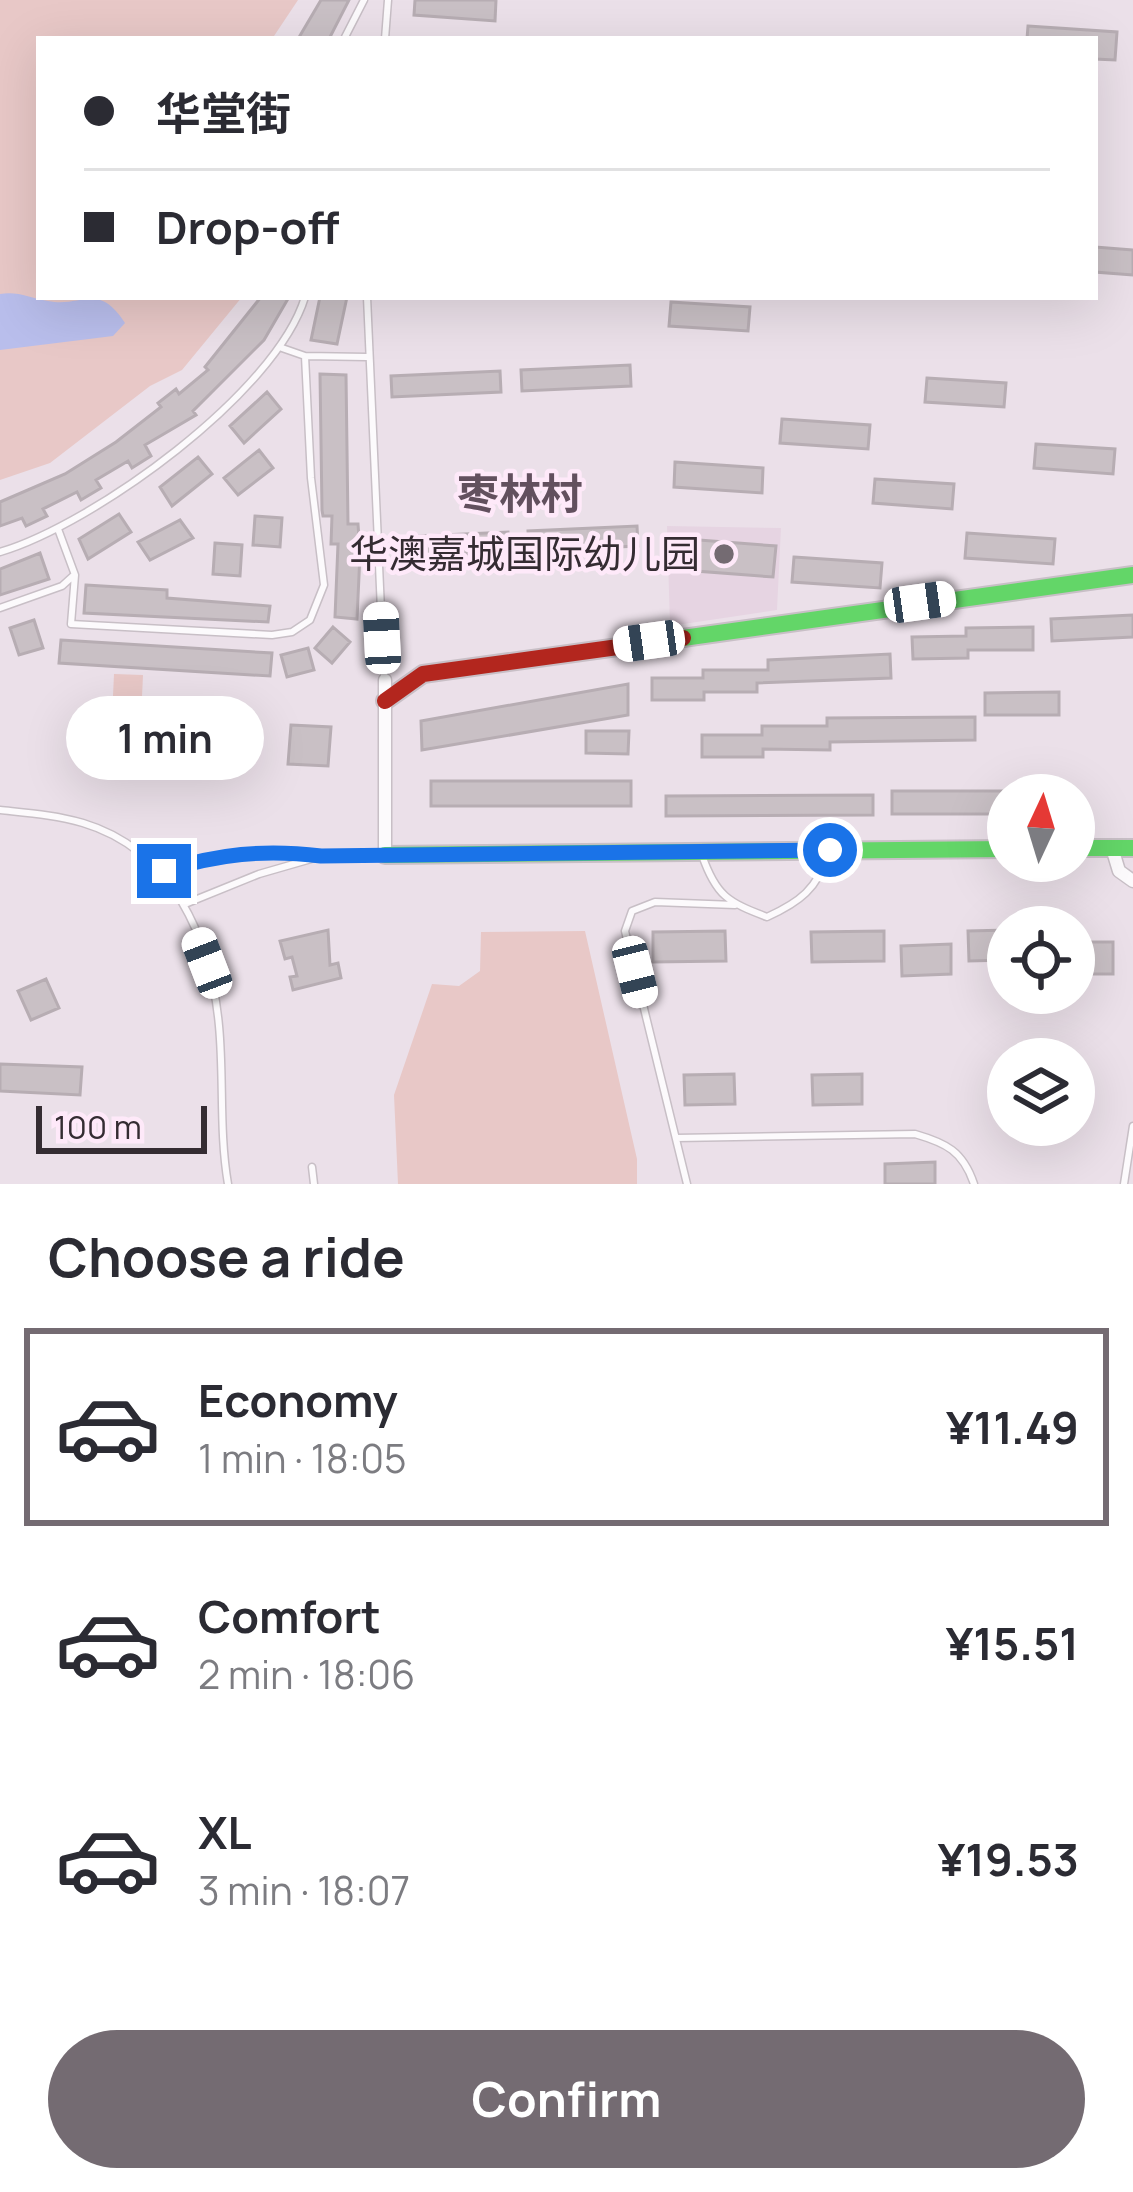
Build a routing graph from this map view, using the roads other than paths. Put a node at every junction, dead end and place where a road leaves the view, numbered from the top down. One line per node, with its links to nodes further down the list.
1 (364, 0): 3 (lane)
2 (388, 0): 4 (lane)
3 (346, 36)
4 (386, 36)
5 (304, 300): 7 (lane)
6 (367, 300): 9 (lane)
7 (282, 348): 8 (lane); 10 (lane)
8 (305, 356): 9 (lane); 12 (lane)
9 (368, 358): 15 (lane)
10 (58, 529): 11 (lane); 12 (lane)
11 (0, 552)
12 (75, 575): 14 (lane)
13 (1133, 575): 16 (street)
14 (0, 608)
15 (385, 680): 16 (street)
16 (385, 701): 24 (street)
17 (0, 810): 26 (lane)
18 (1095, 848): 19 (street)
19 (1112, 848): 20 (street); 27 (street)
20 (1133, 848)
21 (987, 849): 22 (street)
22 (830, 850): 23 (street); 29 (lane)
23 (701, 852): 24 (street); 29 (lane)
24 (385, 855): 25 (lane)
25 (321, 856): 26 (lane); 28 (lane)
26 (164, 871): 28 (lane)
27 (1133, 881)
28 (185, 904): 33 (lane)
29 (735, 904): 31 (lane)
30 (1133, 1126): 37 (lane)
31 (676, 1138): 35 (lane); 36 (lane)
32 (312, 1167): 34 (lane)
33 (228, 1184)
34 (314, 1184)
35 (688, 1184)
36 (974, 1184)
37 (1124, 1184)

